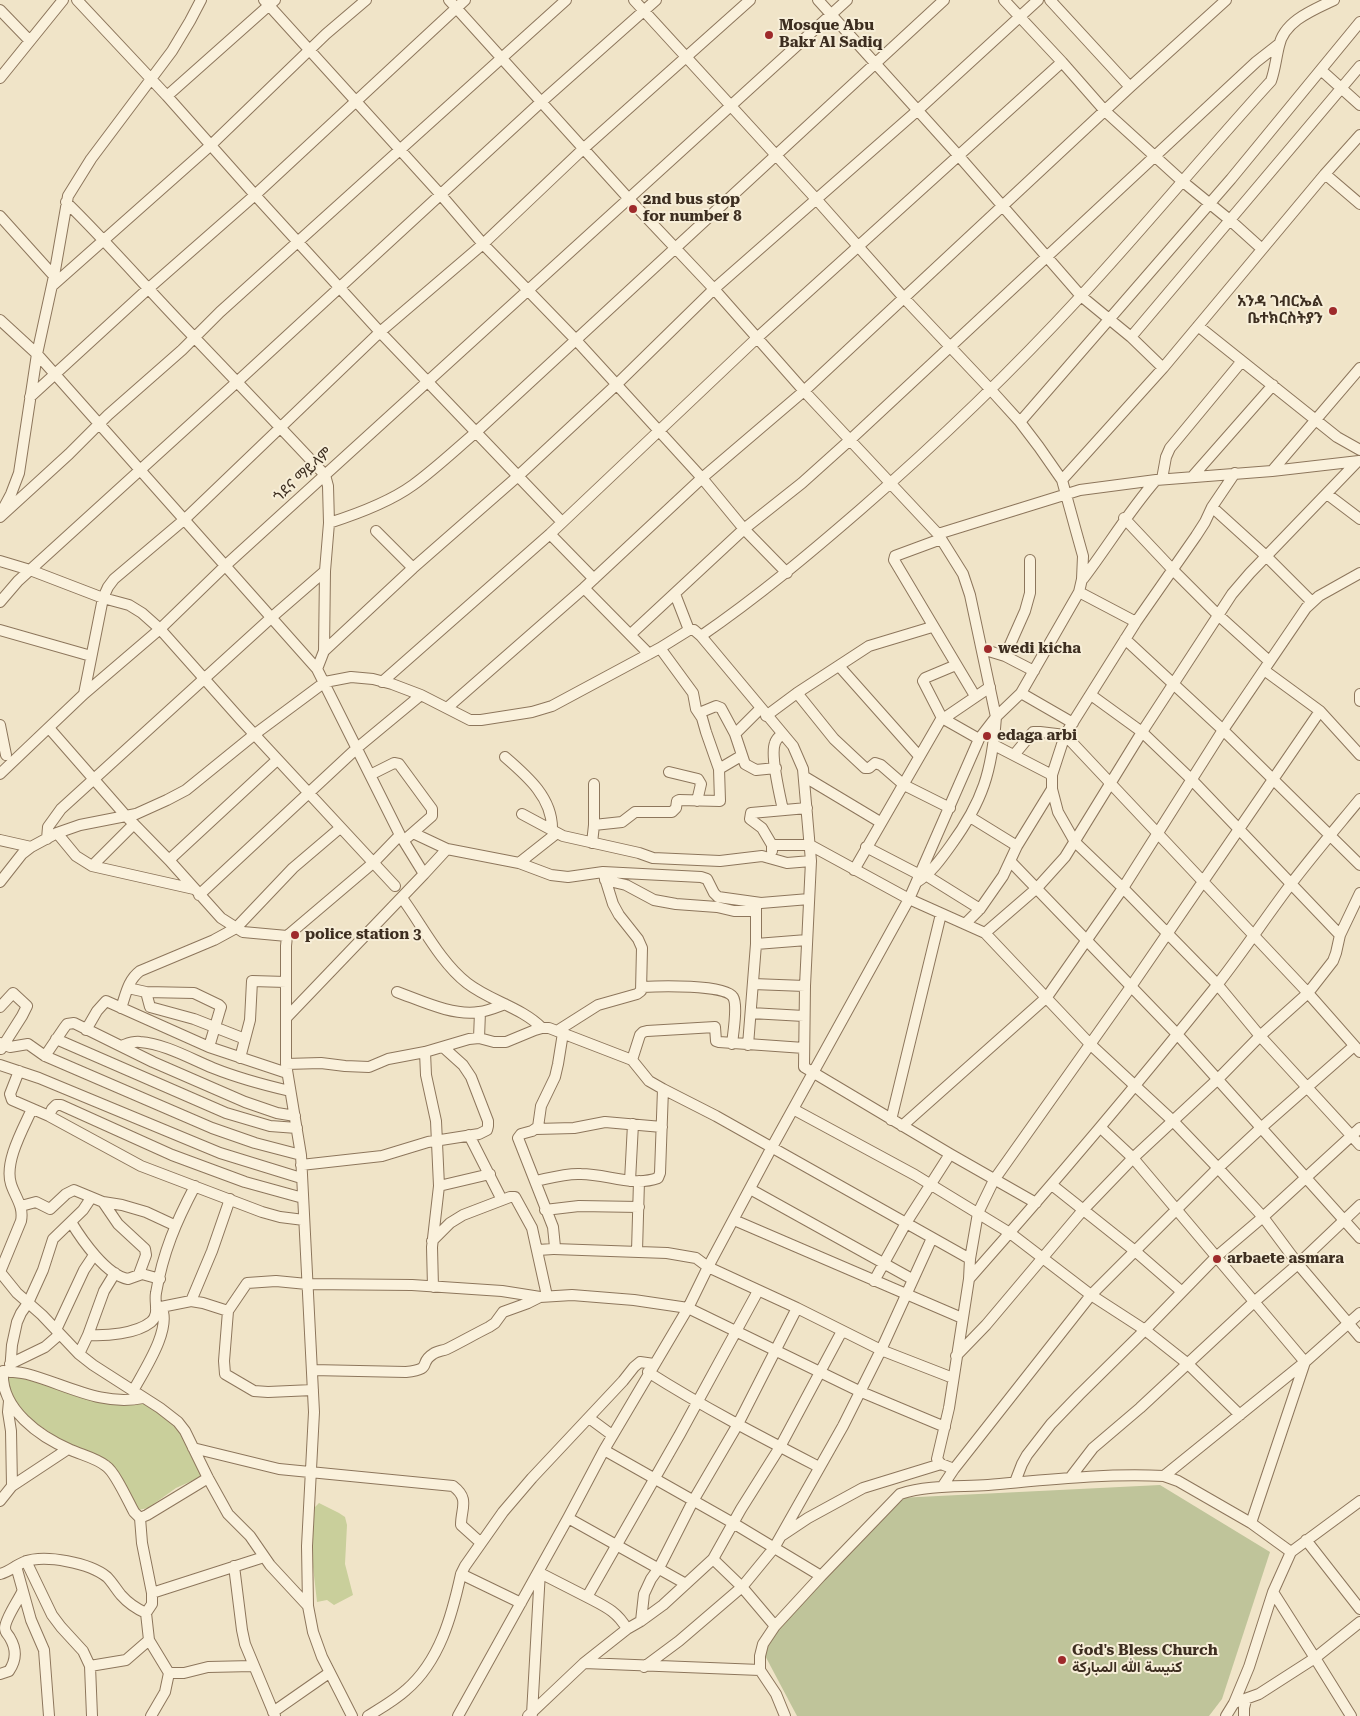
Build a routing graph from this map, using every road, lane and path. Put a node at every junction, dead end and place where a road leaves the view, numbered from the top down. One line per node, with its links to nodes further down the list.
1 (63, 0): 26 (street)
2 (77, 0): 36 (street)
3 (201, 0): 36 (street)
4 (366, 0): 28 (street)
5 (449, 0): 20 (street)
6 (465, 0): 20 (street)
7 (566, 0): 29 (street)
8 (634, 0): 22 (street)
9 (656, 0): 22 (street)
10 (750, 0): 30 (street)
11 (818, 0): 23 (street)
12 (847, 0): 23 (street, ጎደና ማይላም)
13 (944, 0): 32 (street)
14 (1004, 0): 24 (street)
15 (1038, 0): 24 (street)
16 (1050, 0): 37 (street)
17 (1226, 0): 37 (street)
18 (1334, 0): 27 (street)
19 (270, 2): 28 (street); 39 (street)
20 (457, 8): 29 (street); 40 (street)
21 (0, 10): 26 (street)
22 (644, 11): 30 (street); 41 (street)
23 (831, 15): 32 (street); 43 (street, ጎደና ማይላም)
24 (1019, 16): 31 (street); 44 (street)
25 (1360, 22): 34 (street)
26 (29, 40): 35 (street)
27 (1279, 44): 52 (street); 54 (street)
28 (309, 50): 40 (street); 47 (street)
29 (502, 58): 41 (street); 49 (street)
30 (686, 58): 43 (street); 48 (street)
31 (1062, 62): 45 (street); 50 (street)
32 (876, 64): 44 (street); 51 (street)
33 (1360, 66): 38 (street)
34 (1321, 70): 38 (street); 60 (street)
35 (0, 78)
36 (151, 78): 39 (street); 59 (street)
37 (1130, 87): 45 (street)
38 (1341, 88): 42 (street); 64 (street)
39 (167, 96): 47 (street)
40 (356, 102): 49 (street); 55 (street)
41 (540, 103): 48 (street); 56 (street)
42 (1360, 105)
43 (730, 106): 51 (street); 57 (street, ጎደና ማይላም)
44 (918, 110): 50 (street); 58 (street)
45 (1105, 111): 52 (street); 62 (street)
46 (1360, 136): 53 (street)
47 (211, 145): 55 (street); 65 (street)
48 (583, 149): 57 (street); 67 (street)
49 (400, 151): 56 (street); 66 (street)
50 (958, 155): 62 (street); 68 (street)
51 (776, 156): 58 (street); 69 (street)
52 (1156, 157): 54 (street); 71 (street)
53 (1326, 174): 61 (street); 70 (street)
54 (1182, 180): 60 (street); 77 (street)
55 (255, 195): 66 (street); 74 (street)
56 (441, 195): 67 (street); 73 (street)
57 (629, 199): 69 (street); 76 (street, ጎደና ማይላም)
58 (817, 200): 68 (street); 75 (street)
59 (66, 202): 65 (street); 72 (street)
60 (1210, 203): 64 (street); 80 (street)
61 (1360, 204)
62 (1002, 207): 71 (street); 78 (street)
63 (0, 216): 72 (street)
64 (1231, 221): 70 (street); 84 (street)
65 (104, 239): 72 (street); 74 (street)
66 (298, 241): 73 (street); 85 (street)
67 (483, 244): 76 (street); 82 (street)
68 (859, 247): 78 (street); 83 (street)
69 (674, 248): 75 (street); 86 (street)
70 (1262, 249): 81 (street)
71 (1046, 257): 77 (street); 87 (street)
72 (53, 281): 88 (street)
73 (339, 287): 82 (street); 93 (street)
74 (149, 288): 85 (street); 92 (street)
75 (714, 289): 83 (street); 95 (street)
76 (527, 291): 86 (street); 94 (street, ጎደና ማይላም)
77 (1081, 296): 80 (street); 97 (street)
78 (904, 298): 87 (street); 98 (street)
79 (0, 320): 88 (street)
80 (1109, 320): 84 (street); 101 (street)
81 (1198, 326): 89 (street); 90 (street)
82 (380, 332): 94 (street); 103 (street)
83 (758, 337): 98 (street); 104 (street)
84 (1132, 337): 90 (street)
85 (194, 338): 93 (street); 102 (street)
86 (575, 339): 95 (street); 105 (street)
87 (950, 347): 97 (street); 106 (street)
88 (37, 354): 92 (street); 99 (street)
89 (1242, 361): 96 (street); 116 (street)
90 (1163, 368): 117 (street)
91 (1360, 368): 100 (street)
92 (56, 375): 99 (street); 102 (street)
93 (238, 382): 103 (street); 109 (street)
94 (428, 382): 105 (street); 112 (street, ጎደና ማይላም)
95 (616, 385): 104 (street); 113 (street)
96 (1273, 385): 100 (street); 114 (street)
97 (991, 390): 101 (street); 118 (street)
98 (804, 391): 106 (street); 115 (street)
99 (30, 397): 122 (street)
100 (1316, 420): 107 (street); 110 (street)
101 (1020, 422): 117 (street)
102 (100, 423): 109 (street); 122 (street)
103 (280, 427): 112 (street); 124 (street)
104 (659, 432): 115 (street); 126 (street)
105 (475, 433): 113 (street); 127 (street)
106 (851, 439): 118 (street); 128 (street)
107 (1360, 450)
108 (1358, 462): 110 (street); 120 (street)
109 (141, 470): 124 (street); 137 (street)
110 (1272, 470): 111 (street)
111 (1235, 473): 114 (street); 121 (street)
112 (324, 475): 127 (street); 135 (street, ጎደና ማይላም)
113 (517, 477): 126 (street); 136 (street)
114 (1192, 477): 116 (street)
115 (702, 478): 128 (street); 142 (street)
116 (1159, 479): 119 (street); 123 (street)
117 (1062, 480): 119 (street)
118 (890, 484): 131 (street); 140 (street)
119 (1066, 494): 131 (street); 143 (street)
120 (1327, 494): 125 (street); 132 (street)
121 (1212, 507): 132 (street); 139 (street)
122 (0, 516)
123 (1124, 518): 139 (street); 143 (street)
124 (185, 519): 135 (street); 147 (street)
125 (1360, 519)
126 (561, 521): 130 (street)
127 (329, 523): 138 (street)
128 (744, 529): 140 (street); 146 (street)
129 (376, 531): 136 (street)
130 (550, 534): 142 (street); 174 (street)
131 (940, 536): 153 (street); 161 (street)
132 (1266, 556): 149 (street); 150 (street)
133 (1030, 560): 165 (street)
134 (0, 561): 137 (street)
135 (226, 565): 151 (street); 154 (street, ጎደና ማይላም)
136 (413, 568): 162 (street)
137 (30, 570): 147 (street); 148 (street)
138 (325, 570): 151 (street); 162 (street)
139 (1173, 570): 150 (street); 152 (street)
140 (787, 573): 158 (street)
141 (1360, 573): 149 (street)
142 (594, 579): 144 (street)
143 (1082, 579): 145 (street)
144 (584, 588): 157 (street); 185 (street)
145 (1079, 592): 152 (street); 171 (street)
146 (674, 594): 156 (street); 157 (street)
147 (103, 598): 154 (street); 164 (street)
148 (0, 602)
149 (1312, 602): 166 (street)
150 (1217, 614): 166 (street); 175 (street)
151 (272, 617): 169 (street); 172 (street)
152 (1136, 622): 159 (street)
153 (932, 626): 167 (street); 168 (street)
154 (160, 629): 172 (street); 179 (street, ጎደና ማይላም)
155 (0, 630): 164 (street)
156 (689, 630): 158 (street); 160 (street)
157 (631, 634): 163 (street)
158 (702, 636): 187 (street)
159 (1125, 639): 175 (street); 182 (street)
160 (660, 648): 163 (street); 188 (street)
161 (982, 649): 165 (street); 176 (street)
162 (324, 652): 169 (street)
163 (649, 654): 185 (street)
164 (91, 656): 179 (street)
165 (1005, 656): 171 (street)
166 (1269, 660): 170 (street)
167 (956, 665): 183 (street); 190 (street)
168 (839, 666): 177 (street); 208 (street)
169 (317, 669): 173 (street)
170 (1264, 670): 186 (street); 194 (street)
171 (1034, 671): 178 (street)
172 (204, 679): 196 (street); 218 (street)
173 (324, 682): 174 (street); 196 (street); 202 (street)
174 (382, 682): 181 (street)
175 (1174, 683): 194 (street); 195 (street)
176 (990, 687): 183 (street); 189 (street)
177 (797, 693): 187 (street); 222 (street)
178 (1021, 693): 189 (street); 191 (street)
179 (84, 694): 193 (street, ጎደና ማይላም)
180 (1360, 694): 184 (street)
181 (421, 695): 185 (street); 202 (street)
182 (1091, 695): 191 (street); 195 (street)
183 (975, 696): 190 (street)
184 (1360, 701)
185 (447, 708)
186 (1320, 711): 205 (street); 220 (street)
187 (763, 712): 197 (street); 198 (street)
188 (699, 713): 197 (street); 212 (street)
189 (996, 717): 200 (street); 201 (street)
190 (942, 718): 200 (street); 208 (street)
191 (1073, 722): 199 (street)
192 (0, 725): 203 (street)
193 (49, 728): 209 (street, ጎደና ማይላም); 218 (street)
194 (1223, 730): 219 (street); 220 (street)
195 (1142, 732): 219 (street); 223 (street)
196 (255, 734): 210 (street); 232 (street)
197 (735, 734): 207 (street)
198 (782, 734): 211 (street); 217 (street)
199 (1065, 735): 204 (street); 216 (street); 223 (street)
200 (979, 739): 229 (street)
201 (994, 745): 204 (street); 233 (street)
202 (357, 748): 215 (street); 225 (street)
203 (3, 755): 209 (street)
204 (1014, 755): 216 (street)
205 (1360, 755)
206 (505, 756): 239 (street)
207 (741, 756): 211 (street); 212 (street)
208 (919, 756): 222 (street)
209 (17, 758): 214 (street, ጎደና ማይላም)
210 (278, 760): 225 (street); 257 (street)
211 (776, 768): 230 (street)
212 (719, 769): 227 (street)
213 (669, 772): 227 (street)
214 (0, 774)
215 (370, 775): 241 (street); 244 (street)
216 (1052, 775): 224 (street)
217 (805, 777): 228 (street); 234 (street)
218 (93, 778): 232 (street); 245 (street)
219 (1191, 779): 238 (street); 242 (street)
220 (1274, 780): 238 (street); 243 (street)
221 (594, 784): 236 (street)
222 (904, 785): 229 (street); 234 (street)
223 (1110, 785): 242 (street); 247 (street)
224 (1052, 789): 247 (street); 251 (street)
225 (310, 793): 237 (street); 275 (street)
226 (1360, 799): 243 (street)
227 (697, 801): 236 (street)
228 (807, 808): 230 (street); 250 (street)
229 (950, 808): 268 (street)
230 (783, 810): 249 (street)
231 (522, 814): 239 (street)
232 (126, 816): 235 (street); 240 (street)
233 (970, 817): 251 (street); 268 (street)
234 (880, 822): 253 (street)
235 (134, 824): 257 (street); 263 (street)
236 (594, 825): 248 (street)
237 (340, 828): 260 (street); 285 (street)
238 (1240, 830): 269 (street); 271 (street)
239 (554, 831): 248 (street); 261 (street)
240 (56, 833): 245 (street); 263 (street)
241 (413, 833): 244 (street); 254 (street)
242 (1157, 833): 269 (street); 274 (street)
243 (1330, 836): 262 (street); 271 (street)
244 (402, 838): 260 (street); 265 (street)
245 (47, 839): 252 (street)
246 (0, 840): 252 (street)
247 (1075, 842): 273 (street); 274 (street)
248 (592, 843): 255 (street)
249 (772, 845): 250 (street); 256 (street)
250 (810, 845): 258 (street); 264 (street)
251 (1017, 846): 259 (street)
252 (31, 847): 270 (street)
253 (866, 847): 264 (street); 268 (street)
254 (447, 849): 261 (street); 265 (street)
255 (653, 858): 256 (street); 266 (street)
256 (773, 858): 258 (street)
257 (169, 860): 275 (street)
258 (811, 861): 278 (street)
259 (1010, 861): 273 (street); 282 (street)
260 (372, 863): 272 (street); 289 (street)
261 (518, 863): 267 (street)
262 (1360, 865)
263 (92, 866): 275 (street)
264 (854, 870): 279 (street)
265 (424, 874): 277 (street)
266 (652, 874): 267 (street); 280 (street)
267 (604, 876): 280 (street); 298 (street)
268 (921, 878): 279 (street); 282 (street)
269 (1203, 881): 287 (street); 290 (street)
270 (0, 882)
271 (1291, 884): 288 (street); 290 (street)
272 (394, 886)
273 (1037, 888): 286 (street); 292 (street)
274 (1123, 888): 287 (street); 292 (street)
275 (197, 892): 285 (street)
276 (1360, 893): 288 (street)
277 (402, 898): 305 (street); 312 (street)
278 (809, 899): 281 (street); 291 (street)
279 (909, 900): 283 (street); 342 (street)
280 (718, 902): 281 (street)
281 (756, 906): 293 (street)
282 (980, 909): 284 (street)
283 (941, 914): 284 (street); 352 (street)
284 (965, 924): 286 (street)
285 (236, 928): 289 (street); 299 (street)
286 (985, 933): 304 (street)
287 (1168, 934): 296 (street); 300 (street)
288 (1340, 935): 303 (street)
289 (287, 936): 294 (street)
290 (1254, 936): 296 (street); 303 (street)
291 (807, 940): 293 (street); 297 (street)
292 (1088, 941): 300 (street); 304 (street)
293 (756, 944): 295 (street)
294 (286, 982): 312 (street); 322 (street)
295 (753, 984): 297 (street); 310 (street)
296 (1217, 984): 318 (street); 319 (street)
297 (805, 986): 311 (street)
298 (642, 987): 309 (street); 317 (street)
299 (128, 988): 301 (street); 307 (street)
300 (1130, 988): 318 (street); 324 (street)
301 (146, 992): 313 (street); 313 (street)
302 (397, 992): 308 (street)
303 (1308, 993): 319 (street); 332 (street)
304 (1047, 997): 324 (street); 355 (street)
305 (506, 1004): 308 (street); 314 (street)
306 (0, 1008): 326 (street)
307 (121, 1008): 315 (street); 316 (street)
308 (480, 1012): 320 (street)
309 (734, 1015): 310 (street); 323 (street)
310 (751, 1015): 311 (street); 325 (street)
311 (804, 1016): 330 (street)
312 (287, 1017): 339 (street)
313 (214, 1026): 322 (street); 329 (street)
314 (542, 1028): 317 (street); 320 (street)
315 (86, 1030): 321 (street); 327 (street)
316 (175, 1032): 329 (street); 331 (street)
317 (560, 1032): 337 (street); 361 (street)
318 (1176, 1034): 343 (street); 344 (street)
319 (1260, 1036): 343 (street); 345 (street)
320 (479, 1038): 328 (street)
321 (56, 1039): 335 (street); 341 (street)
322 (245, 1039): 336 (street)
323 (732, 1044): 325 (street); 337 (street)
324 (1090, 1044): 344 (street); 374 (street)
325 (748, 1045): 330 (street)
326 (1, 1046): 335 (street)
327 (121, 1046): 331 (street); 334 (street)
328 (443, 1046): 333 (street); 362 (street)
329 (209, 1047): 336 (street)
330 (804, 1048): 342 (street)
331 (167, 1049): 347 (street)
332 (1357, 1049): 345 (street)
333 (425, 1052): 339 (street); 364 (street)
334 (140, 1055): 341 (street); 351 (street)
335 (45, 1056): 369 (street)
336 (240, 1058): 339 (street)
337 (632, 1060): 346 (street)
338 (0, 1065): 340 (street)
339 (287, 1069): 347 (street)
340 (18, 1071): 349 (street); 373 (street)
341 (131, 1072): 358 (street)
342 (814, 1072): 348 (street); 352 (street)
343 (1218, 1079): 353 (street); 357 (street)
344 (1136, 1086): 353 (street); 359 (street)
345 (1308, 1088): 357 (street); 363 (street)
346 (663, 1089): 356 (street); 366 (street)
347 (290, 1091): 351 (street)
348 (794, 1109): 366 (street); 377 (street)
349 (32, 1110): 350 (street); 389 (street)
350 (49, 1116): 379 (street); 383 (street)
351 (295, 1116): 358 (street)
352 (891, 1120): 355 (street)
353 (1173, 1121): 368 (street); 370 (street)
354 (633, 1124): 356 (street); 361 (street); 376 (street)
355 (902, 1126): 367 (street)
356 (662, 1127): 376 (street)
357 (1262, 1127): 370 (street); 372 (street)
358 (297, 1128): 369 (street)
359 (1101, 1128): 368 (street); 378 (street)
360 (1360, 1128): 363 (street)
361 (536, 1129): 375 (street)
362 (469, 1135): 364 (street); 371 (street)
363 (1351, 1137): 365 (street); 372 (street)
364 (437, 1141): 369 (street); 380 (street)
365 (1360, 1145)
366 (772, 1147): 381 (street); 400 (street)
367 (950, 1154): 374 (street); 377 (street)
368 (1133, 1158): 392 (street); 393 (street)
369 (301, 1160): 373 (street)
370 (1218, 1168): 393 (street); 395 (street)
371 (490, 1174): 380 (street); 385 (street)
372 (1305, 1177): 395 (street); 398 (street)
373 (301, 1178): 383 (street)
374 (994, 1180): 387 (street); 394 (street)
375 (536, 1181): 376 (street); 391 (street)
376 (635, 1181): 390 (street)
377 (930, 1184): 394 (street); 400 (street)
378 (1052, 1185): 387 (street); 392 (street)
379 (194, 1186): 384 (street); 401 (street)
380 (440, 1186): 405 (street)
381 (750, 1189): 397 (street); 414 (street)
382 (91, 1198): 386 (street); 389 (street); 399 (street)
383 (302, 1198): 396 (street)
384 (230, 1199): 396 (street); 431 (street)
385 (502, 1200): 405 (street); 407 (street)
386 (103, 1202): 401 (street); 419 (street)
387 (1036, 1203): 402 (street)
388 (1360, 1205): 398 (street)
389 (21, 1206): 417 (street)
390 (639, 1207): 391 (street); 408 (street)
391 (545, 1210): 406 (street)
392 (1082, 1210): 409 (street); 411 (street)
393 (1177, 1210): 409 (street); 412 (street)
394 (978, 1213): 402 (street); 413 (street)
395 (1263, 1217): 412 (street); 415 (street)
396 (304, 1220): 424 (street)
397 (734, 1220): 416 (street); 423 (street)
398 (1344, 1220): 404 (street); 415 (street)
399 (71, 1222): 410 (street); 433 (street)
400 (906, 1222): 403 (street); 414 (street)
401 (174, 1225): 420 (street)
402 (1010, 1233): 411 (street); 422 (street)
403 (932, 1238): 413 (street); 421 (street)
404 (1360, 1238)
405 (432, 1240): 425 (street)
406 (554, 1248): 407 (street); 408 (street)
407 (538, 1250): 430 (street)
408 (637, 1251): 416 (street)
409 (1134, 1251): 427 (street); 429 (street)
410 (94, 1255): 418 (street); 444 (street)
411 (1043, 1257): 429 (street); 450 (street)
412 (1216, 1257): 427 (street); 432 (street)
413 (970, 1259): 422 (street)
414 (883, 1262): 421 (street); 423 (street)
415 (1298, 1264): 432 (street); 440 (street)
416 (708, 1267): 426 (street); 435 (street)
417 (0, 1272): 433 (street)
418 (115, 1273): 419 (street); 445 (street)
419 (139, 1274): 420 (street)
420 (160, 1279): 434 (street)
421 (912, 1279): 428 (street)
422 (969, 1279): 439 (street)
423 (874, 1281): 428 (street)
424 (307, 1284): 425 (street); 437 (street); 455 (street)
425 (433, 1286): 430 (street)
426 (758, 1290): 436 (street); 442 (street)
427 (1181, 1291): 441 (street)
428 (905, 1294): 439 (street); 447 (street)
429 (1092, 1295): 441 (street); 475 (street)
430 (543, 1296): 435 (street); 455 (street)
431 (191, 1301): 434 (street); 437 (street)
432 (1254, 1302): 451 (street); 452 (street)
433 (28, 1303): 444 (street); 454 (street)
434 (158, 1308): 445 (street); 459 (street)
435 (688, 1308): 442 (street); 453 (street)
436 (797, 1308): 443 (street); 448 (street)
437 (228, 1311): 458 (street)
438 (1360, 1313): 440 (street)
439 (962, 1318): 450 (street)
440 (1348, 1323): 446 (street); 451 (street)
441 (1145, 1330): 452 (street); 481 (street)
442 (735, 1331): 448 (street); 463 (street)
443 (842, 1331): 447 (street); 456 (street)
444 (58, 1332): 449 (street); 454 (street)
445 (88, 1335): 449 (street)
446 (1360, 1336)
447 (881, 1350): 457 (street); 460 (street)
448 (776, 1351): 456 (street); 466 (street)
449 (79, 1354): 459 (street)
450 (956, 1356): 457 (street)
451 (1305, 1362): 464 (street); 490 (street)
452 (1188, 1364): 464 (street); 479 (street)
453 (651, 1368): 463 (street); 465 (street); 468 (street)
454 (6, 1369): 461 (street); 462 (street)
455 (312, 1370): 458 (street)
456 (820, 1371): 460 (street); 469 (street)
457 (953, 1378): 467 (street)
458 (313, 1390): 476 (street)
459 (133, 1391): 461 (street)
460 (859, 1391): 467 (street); 474 (street)
461 (143, 1398): 470 (street)
462 (9, 1401): 471 (street); 482 (street)
463 (698, 1401): 466 (street); 480 (street)
464 (1240, 1415): 477 (street)
465 (589, 1418): 468 (street); 493 (street)
466 (738, 1424): 469 (street); 485 (street)
467 (945, 1427): 473 (street)
468 (612, 1435): 472 (street)
469 (780, 1446): 474 (street); 489 (street)
470 (193, 1448): 476 (street); 478 (street)
471 (68, 1449): 482 (street); 487 (street)
472 (604, 1450): 480 (street); 488 (street)
473 (940, 1464): 475 (street); 491 (street)
474 (819, 1466): 491 (street)
475 (954, 1469): 483 (street)
476 (311, 1473): 493 (street); 513 (street)
477 (1164, 1476): 479 (street); 490 (street)
478 (208, 1478): 487 (street); 497 (street)
479 (1070, 1478): 481 (street)
480 (654, 1480): 485 (street); 494 (street)
481 (1014, 1482): 483 (street)
482 (12, 1486): 484 (street)
483 (942, 1488): 505 (street)
484 (0, 1501)
485 (693, 1501): 489 (street); 501 (street)
486 (1360, 1501): 492 (street)
487 (140, 1518): 510 (street)
488 (568, 1518): 494 (street); 502 (street)
489 (733, 1523): 495 (street); 498 (street)
490 (1251, 1523): 496 (street)
491 (780, 1536): 495 (street)
492 (1306, 1540): 496 (street); 514 (street)
493 (481, 1543): 504 (street)
494 (616, 1545): 501 (street); 511 (street)
495 (774, 1548): 505 (street); 507 (street)
496 (1291, 1552): 509 (street)
497 (264, 1557): 500 (street); 513 (street)
498 (713, 1559): 506 (street); 507 (street)
499 (21, 1563): 503 (street); 508 (street); 515 (street); 523 (street)
500 (234, 1566): 510 (street); 524 (street)
501 (659, 1568): 506 (street); 516 (street)
502 (540, 1570): 511 (street); 512 (street); 534 (street)
503 (0, 1574)
504 (461, 1574): 512 (street); 538 (street)
505 (821, 1576): 518 (street)
506 (686, 1584): 516 (street)
507 (742, 1587): 518 (street); 525 (street)
508 (22, 1592): 529 (street); 535 (street)
509 (1274, 1592): 521 (street); 531 (street)
510 (152, 1593): 515 (street)
511 (587, 1597): 519 (street)
512 (521, 1603): 539 (street)
513 (308, 1606): 528 (street)
514 (1360, 1609)
515 (146, 1613): 520 (street)
516 (641, 1621): 519 (street)
517 (1360, 1622): 521 (street)
518 (775, 1626): 526 (street)
519 (627, 1629): 522 (street)
520 (149, 1640): 523 (street); 527 (street)
521 (1315, 1658): 530 (street); 543 (street)
522 (584, 1663): 525 (street); 534 (street)
523 (90, 1666): 536 (street)
524 (253, 1666): 527 (street); 532 (street)
525 (644, 1667): 526 (street)
526 (760, 1670): 540 (street)
527 (169, 1673): 537 (street)
528 (329, 1673): 532 (street); 533 (street)
529 (0, 1674)
530 (1246, 1700): 531 (street); 542 (street)
531 (1234, 1703): 541 (street)
532 (274, 1714)
533 (350, 1715)
534 (531, 1715)
535 (49, 1716)
536 (92, 1716)
537 (151, 1716)
538 (368, 1716)
539 (458, 1716)
540 (785, 1716)
541 (1226, 1716)
542 (1244, 1716)
543 (1351, 1716)

